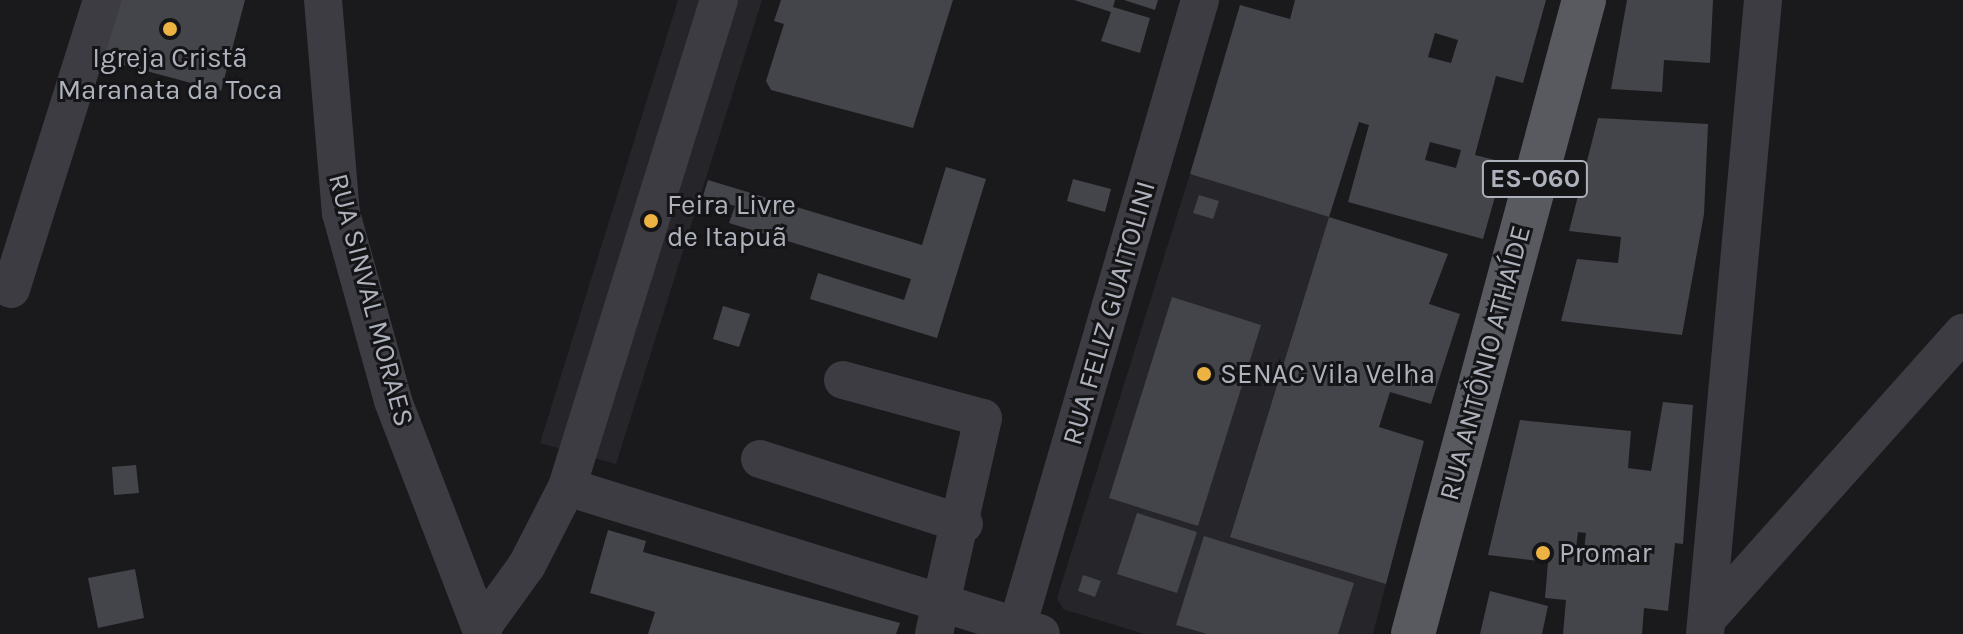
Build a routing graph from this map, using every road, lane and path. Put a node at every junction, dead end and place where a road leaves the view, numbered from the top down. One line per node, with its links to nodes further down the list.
1 (102, 0): 7 (street)
2 (323, 0): 15 (street, RUA SINVAL MORAES)
3 (719, 0): 11 (street)
4 (1200, 0): 16 (street, RUA FELIZ GUAITOLINI)
5 (1584, 0): 17 (main road, RUA ANTÔNIO ATHAÍDE / ES-060)
6 (1763, 0): 14 (street)
7 (11, 289)
8 (1963, 333): 14 (street)
9 (843, 380): 12 (street)
10 (760, 459): 12 (street)
11 (567, 487): 13 (street); 15 (street)
12 (964, 524): 13 (street)
13 (937, 619): 16 (street)
14 (1706, 626)
15 (483, 630)
16 (1029, 630)
17 (1413, 634)

